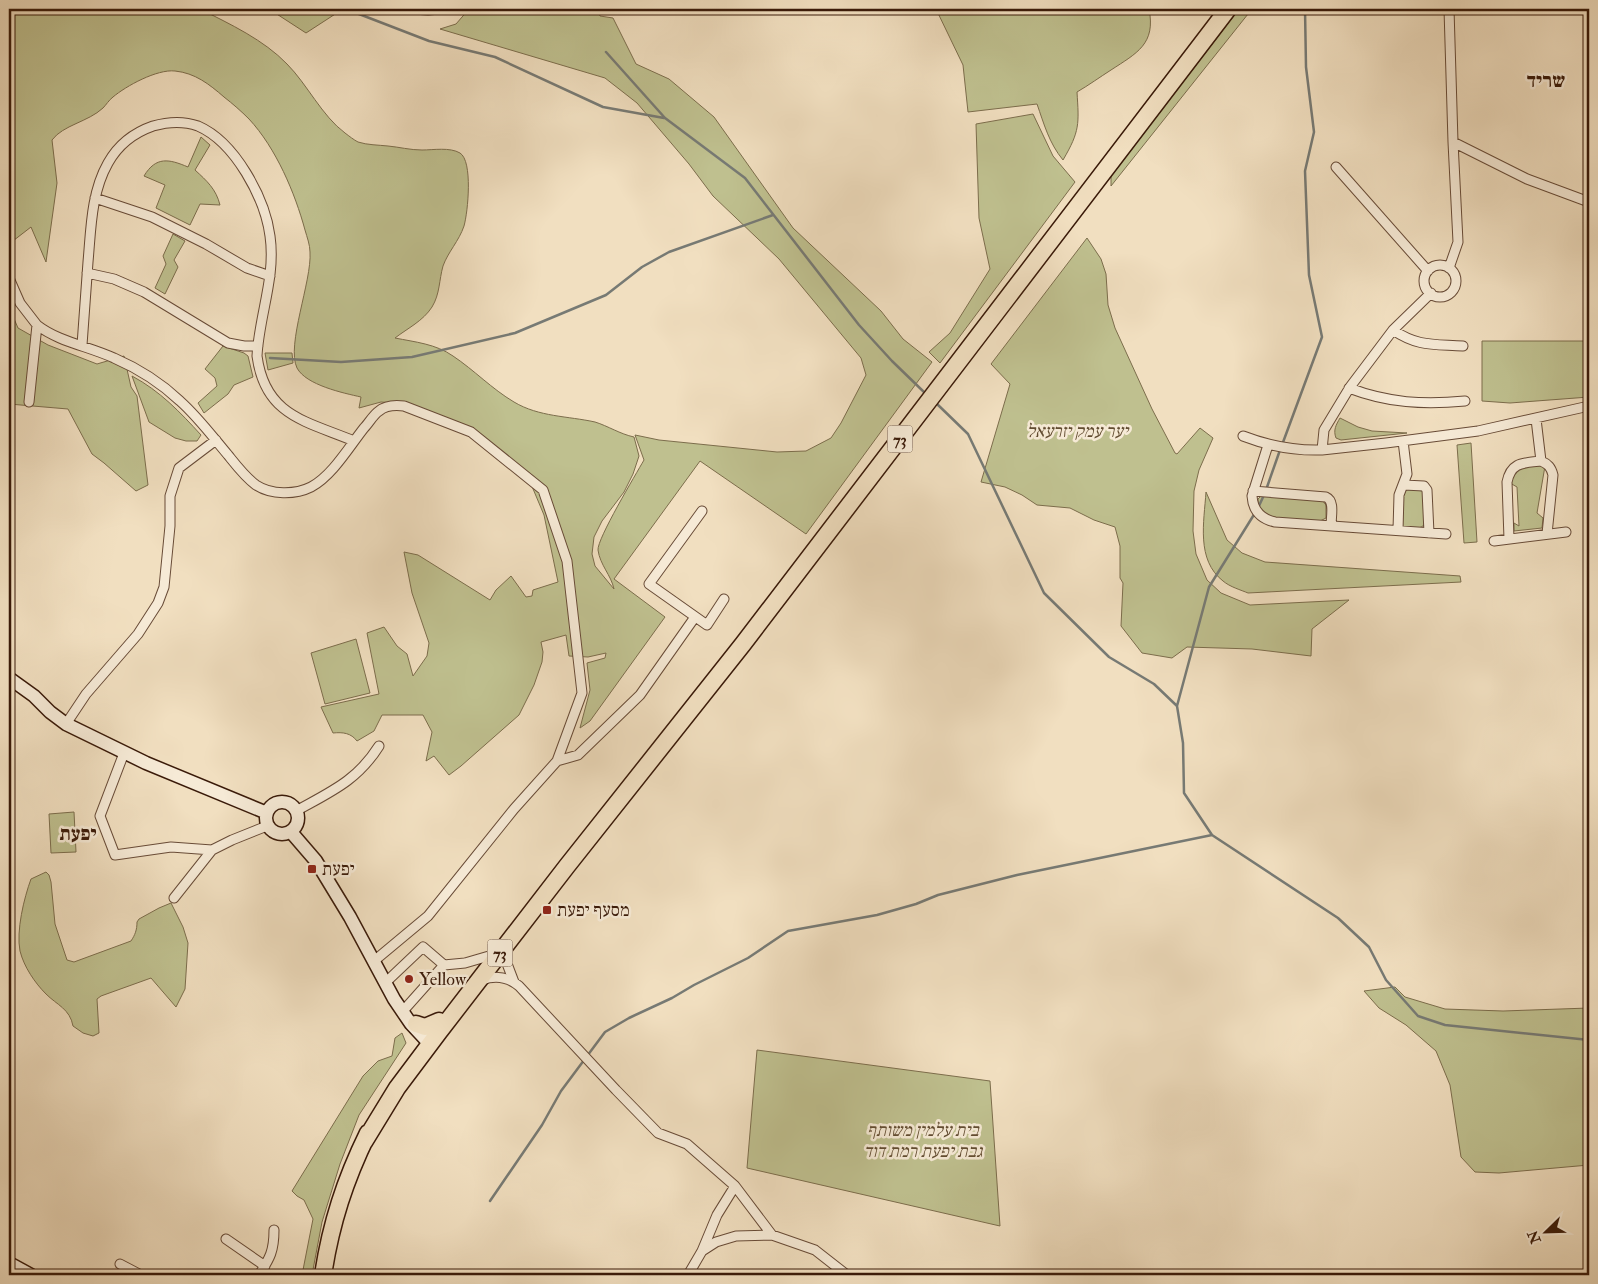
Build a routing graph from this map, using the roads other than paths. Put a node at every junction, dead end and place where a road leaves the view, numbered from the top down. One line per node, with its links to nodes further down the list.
1 (414, 9): 2 (street)
2 (440, 9)
3 (1228, 9): 55 (highway, 73)
4 (1449, 9): 5 (street)
5 (1453, 142): 8 (street); 9 (street)
6 (1336, 168): 10 (street)
7 (95, 198): 11 (street); 12 (street); 12 (street)
8 (1589, 202)
9 (1449, 268): 10 (street); 14 (street)
10 (1428, 271): 14 (street)
11 (87, 273): 17 (street); 18 (street)
12 (270, 276): 18 (street)
13 (9, 278): 15 (street)
14 (1430, 293): 16 (street)
15 (37, 325): 17 (street); 22 (street)
16 (1393, 330): 19 (street); 20 (street)
17 (82, 345): 26 (street)
18 (258, 346): 27 (street)
19 (1463, 346)
20 (1348, 388): 21 (street); 30 (street)
21 (1465, 401)
22 (29, 402)
23 (1589, 406): 24 (street)
24 (1536, 418): 28 (street); 31 (street)
25 (1243, 436): 29 (street)
26 (216, 440): 27 (street); 46 (street)
27 (354, 441): 49 (street)
28 (1403, 441): 30 (street); 32 (street)
29 (1268, 445): 30 (street); 33 (street)
30 (1322, 450)
31 (1541, 460): 40 (street); 41 (street)
32 (1404, 485): 36 (street); 38 (street)
33 (1253, 492): 35 (street); 35 (street)
34 (702, 511): 44 (street)
35 (1331, 526): 36 (street)
36 (1398, 530): 38 (street)
37 (1566, 532): 40 (street)
38 (1429, 533): 39 (street)
39 (1446, 534)
40 (1547, 534): 41 (street)
41 (1510, 539): 42 (street)
42 (1494, 541)
43 (724, 600): 44 (street)
44 (695, 617): 49 (street)
45 (9, 678): 46 (street)
46 (66, 724): 48 (street)
47 (379, 746): 50 (street)
48 (124, 753): 51 (street); 54 (street)
49 (557, 761): 59 (street)
50 (296, 810): 51 (street); 53 (street)
51 (267, 812): 52 (street)
52 (267, 826): 53 (street); 54 (street)
53 (291, 832): 59 (street)
54 (212, 850): 56 (street)
55 (567, 866): 57 (highway, 73); 58 (highway, 73)
56 (174, 898)
57 (505, 947): 61 (highway, 73); 63 (street)
58 (489, 956): 60 (street); 65 (highway, 73)
59 (374, 961): 62 (street)
60 (444, 965): 62 (street); 64 (street)
61 (479, 981): 63 (street); 65 (highway, 73)
62 (385, 982): 64 (street)
63 (514, 982): 66 (street)
64 (403, 1011): 65 (street)
65 (423, 1036): 77 (highway, 73)
66 (735, 1186): 68 (street); 70 (street)
67 (274, 1230): 73 (street)
68 (772, 1235): 70 (street); 79 (street)
69 (226, 1239): 73 (street)
70 (702, 1251): 78 (street)
71 (9, 1263): 74 (street)
72 (120, 1264): 75 (street)
73 (265, 1266): 76 (street)
74 (31, 1275)
75 (141, 1275)
76 (259, 1275)
77 (323, 1275)
78 (688, 1275)
79 (848, 1275)

